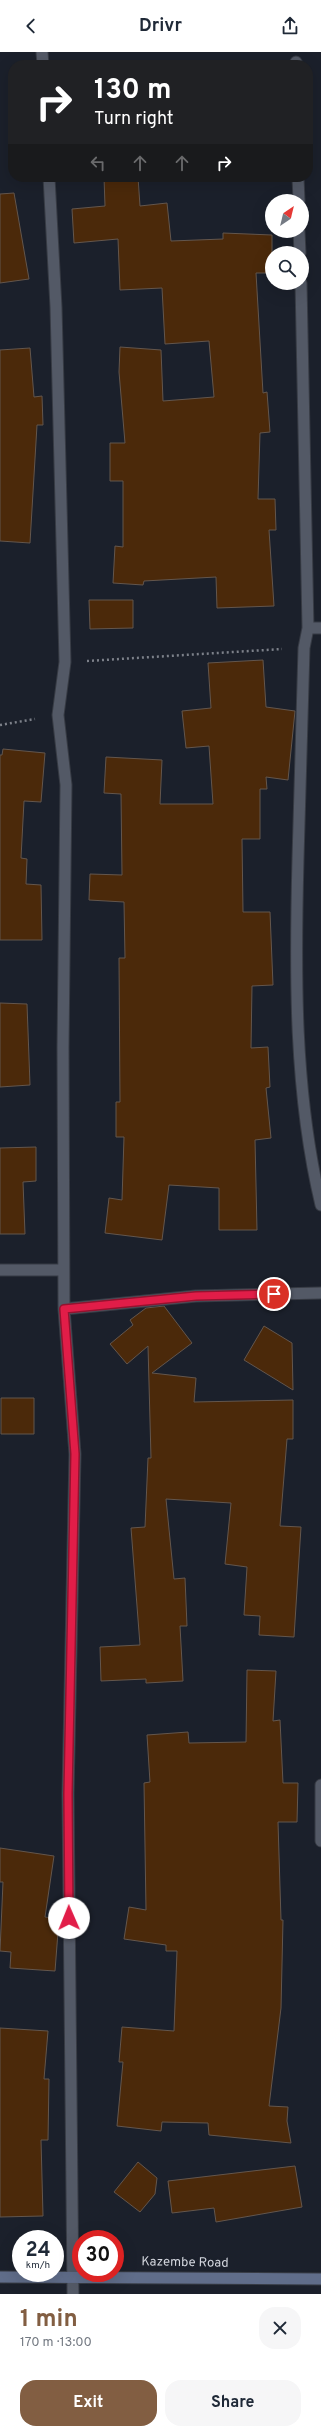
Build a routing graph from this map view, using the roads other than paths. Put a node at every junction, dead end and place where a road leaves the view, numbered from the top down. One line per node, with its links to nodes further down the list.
1 (49, 182): 9 (street)
2 (298, 182): 3 (street)
3 (299, 194)
4 (300, 290): 5 (street)
5 (308, 628): 6 (street); 7 (street)
6 (321, 628)
7 (321, 1205)
8 (0, 1270): 9 (street)
9 (63, 1270): 11 (street)
10 (321, 1293): 11 (street)
11 (64, 1309): 14 (street)
12 (321, 1785): 13 (street)
13 (321, 1841)
14 (73, 2230)
15 (72, 2276): 16 (main road, Kazembe Road)
16 (0, 2277)
17 (124, 2277): 18 (main road, Kazembe Road)
18 (321, 2279)
19 (74, 2282): 20 (street)
20 (73, 2294)

